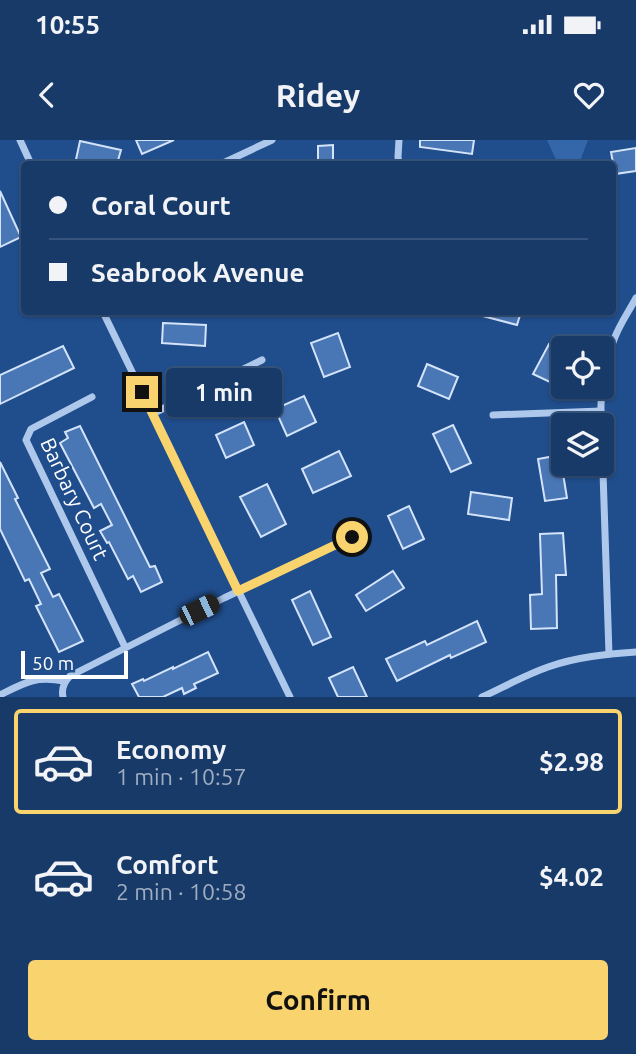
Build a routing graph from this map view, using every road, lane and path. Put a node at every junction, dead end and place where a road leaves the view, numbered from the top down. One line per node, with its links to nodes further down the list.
1 (20, 140): 4 (street)
2 (272, 140): 5 (street)
3 (399, 140): 6 (street)
4 (30, 161)
5 (227, 161)
6 (399, 161)
7 (636, 298): 11 (street)
8 (104, 315): 12 (street)
9 (262, 360): 12 (street)
10 (92, 397): 17 (street, Barbary Court)
11 (601, 411): 13 (street)
12 (152, 414): 16 (street)
13 (493, 415)
14 (603, 476): 19 (street)
15 (352, 537): 16 (street)
16 (238, 591): 17 (street); 23 (street)
17 (125, 647): 20 (street)
18 (636, 652): 19 (street)
19 (609, 653): 24 (street)
20 (64, 681): 21 (street); 22 (street)
21 (0, 695)
22 (63, 697)
23 (290, 697)
24 (482, 697)

